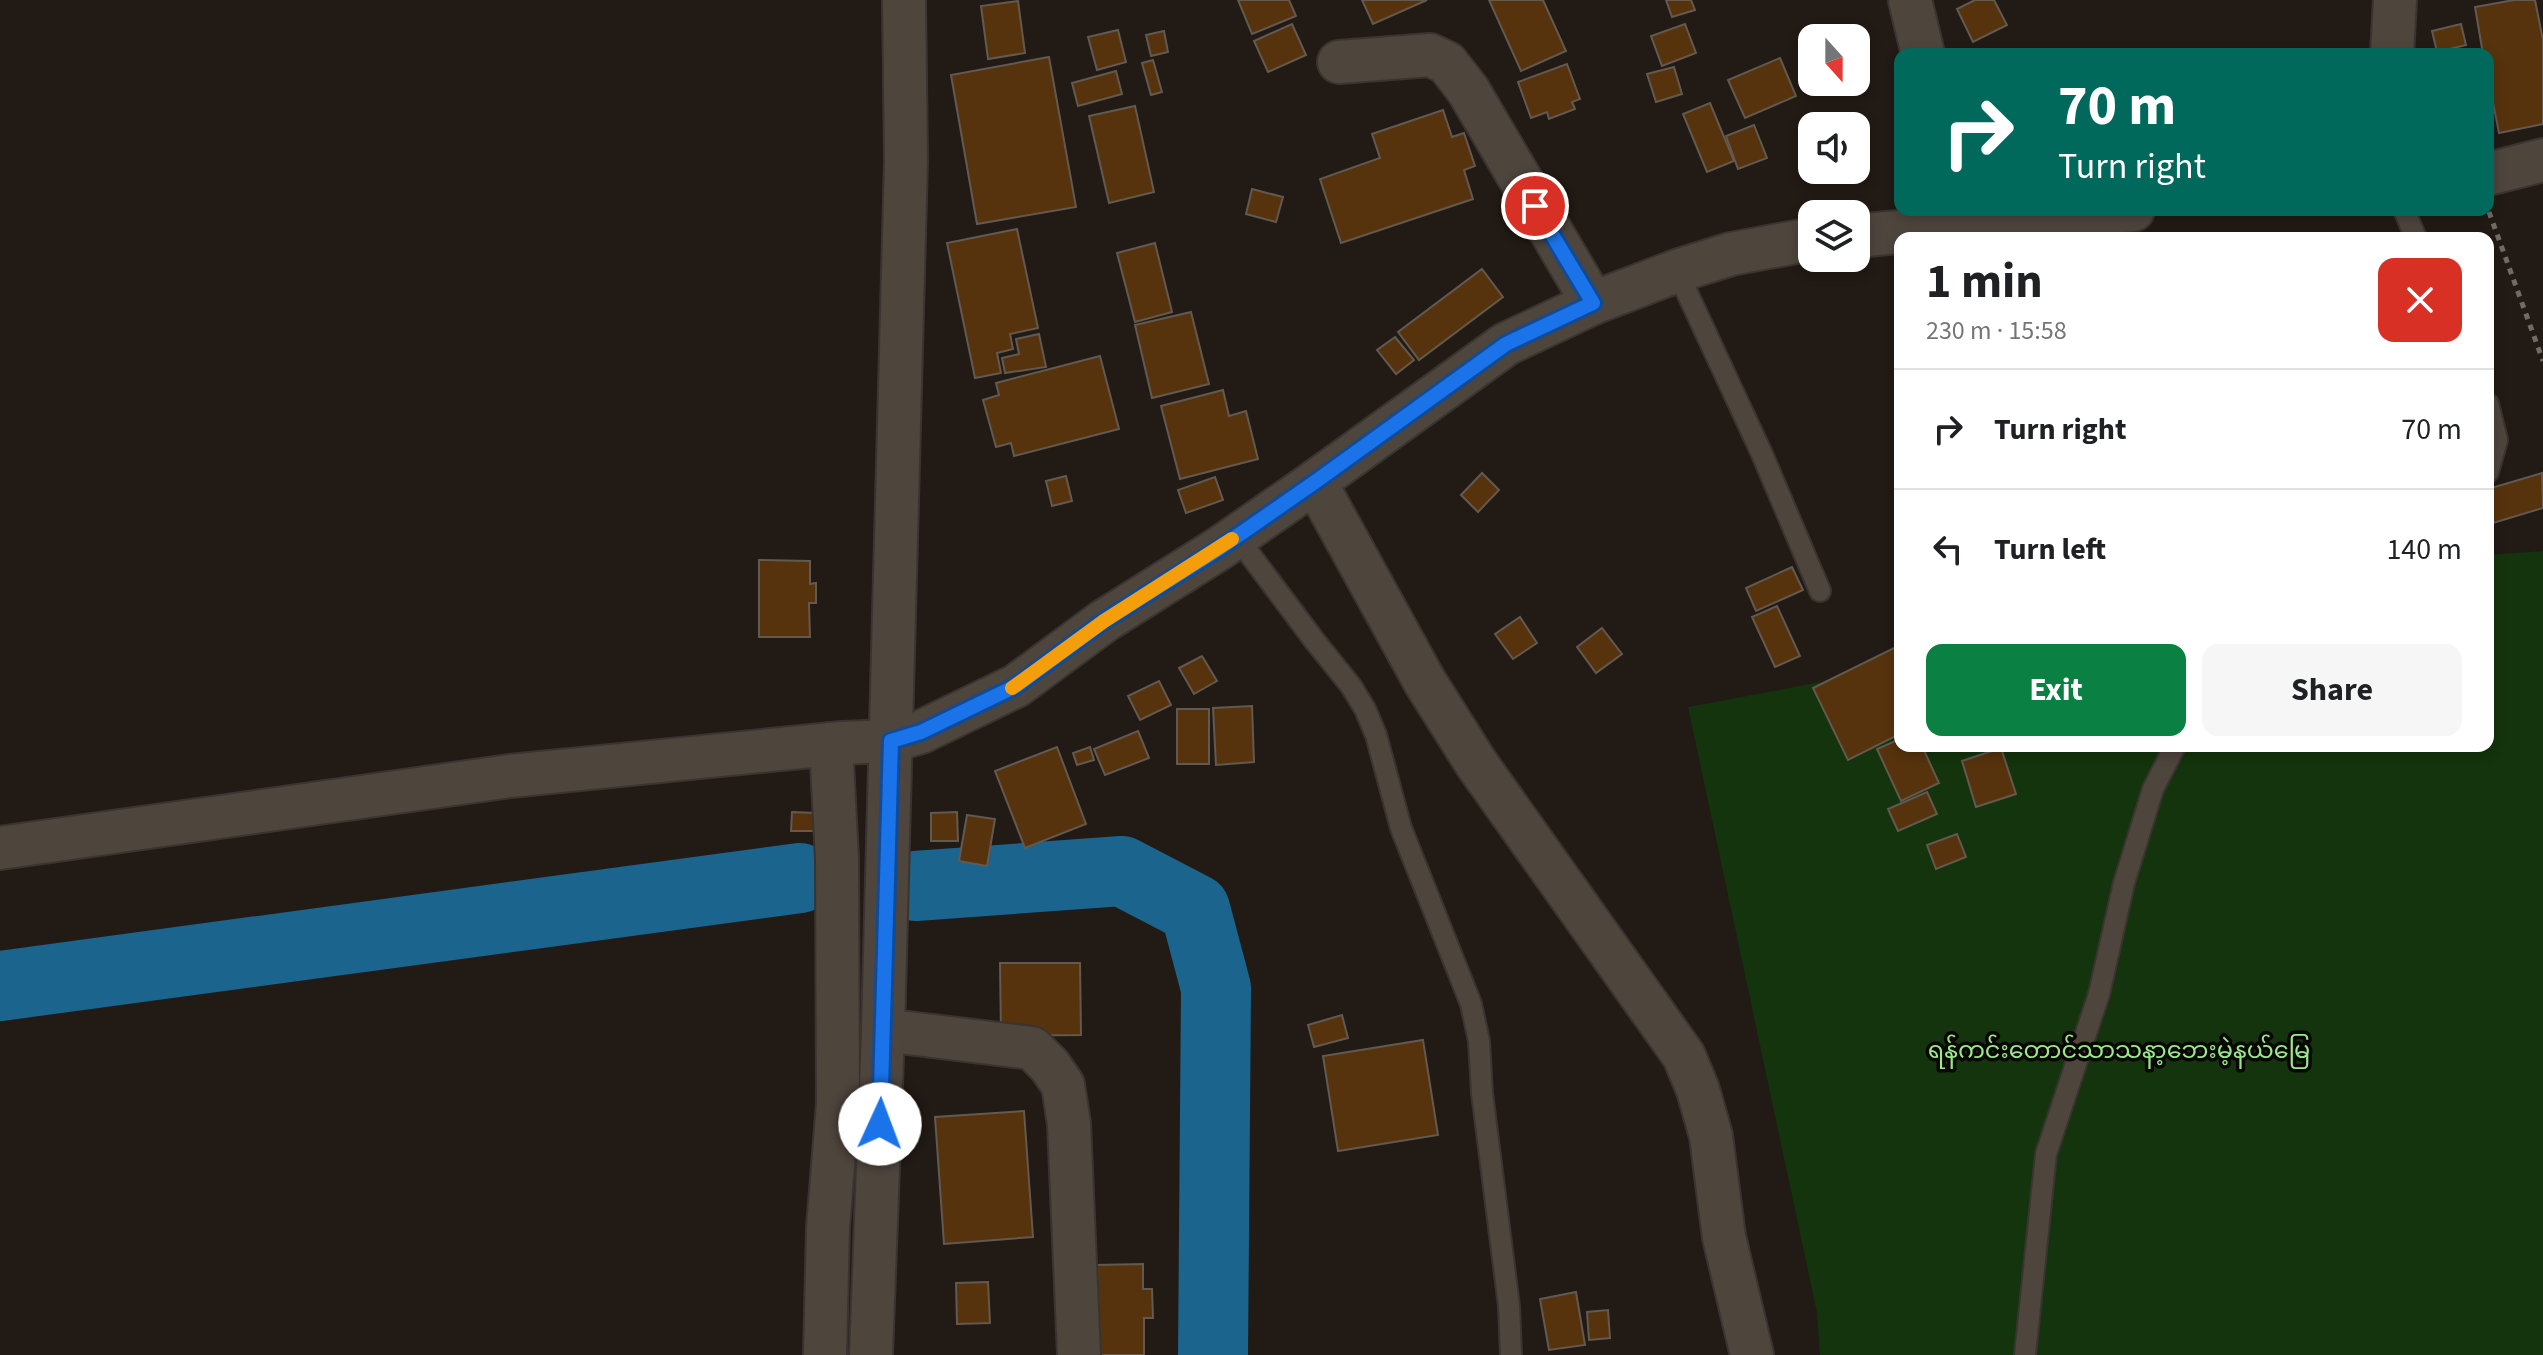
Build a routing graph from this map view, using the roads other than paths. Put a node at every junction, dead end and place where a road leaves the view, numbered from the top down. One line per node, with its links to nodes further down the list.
1 (904, 0): 20 (street)
2 (1910, 0): 4 (street)
3 (2395, 0): 5 (street)
4 (1922, 48)
5 (2392, 48)
6 (1339, 62): 14 (street)
7 (2543, 160): 8 (street)
8 (2494, 172)
9 (2000, 216): 10 (street)
10 (1955, 218): 11 (street)
11 (1870, 233)
12 (1798, 242): 13 (street)
13 (1677, 271): 14 (street); 19 (lane)
14 (1593, 303): 17 (street)
15 (2494, 428): 16 (lane)
16 (2494, 451)
17 (1315, 482): 18 (street); 29 (street)
18 (1236, 536): 20 (street); 28 (lane)
19 (1820, 591)
20 (887, 741): 21 (street); 24 (street)
21 (836, 744): 23 (street); 25 (street)
22 (2172, 752): 30 (lane)
23 (0, 848)
24 (883, 1030): 26 (street); 27 (street)
25 (825, 1355)
26 (871, 1355)
27 (1079, 1355)
28 (1511, 1355)
29 (1752, 1355)
30 (2025, 1355)

